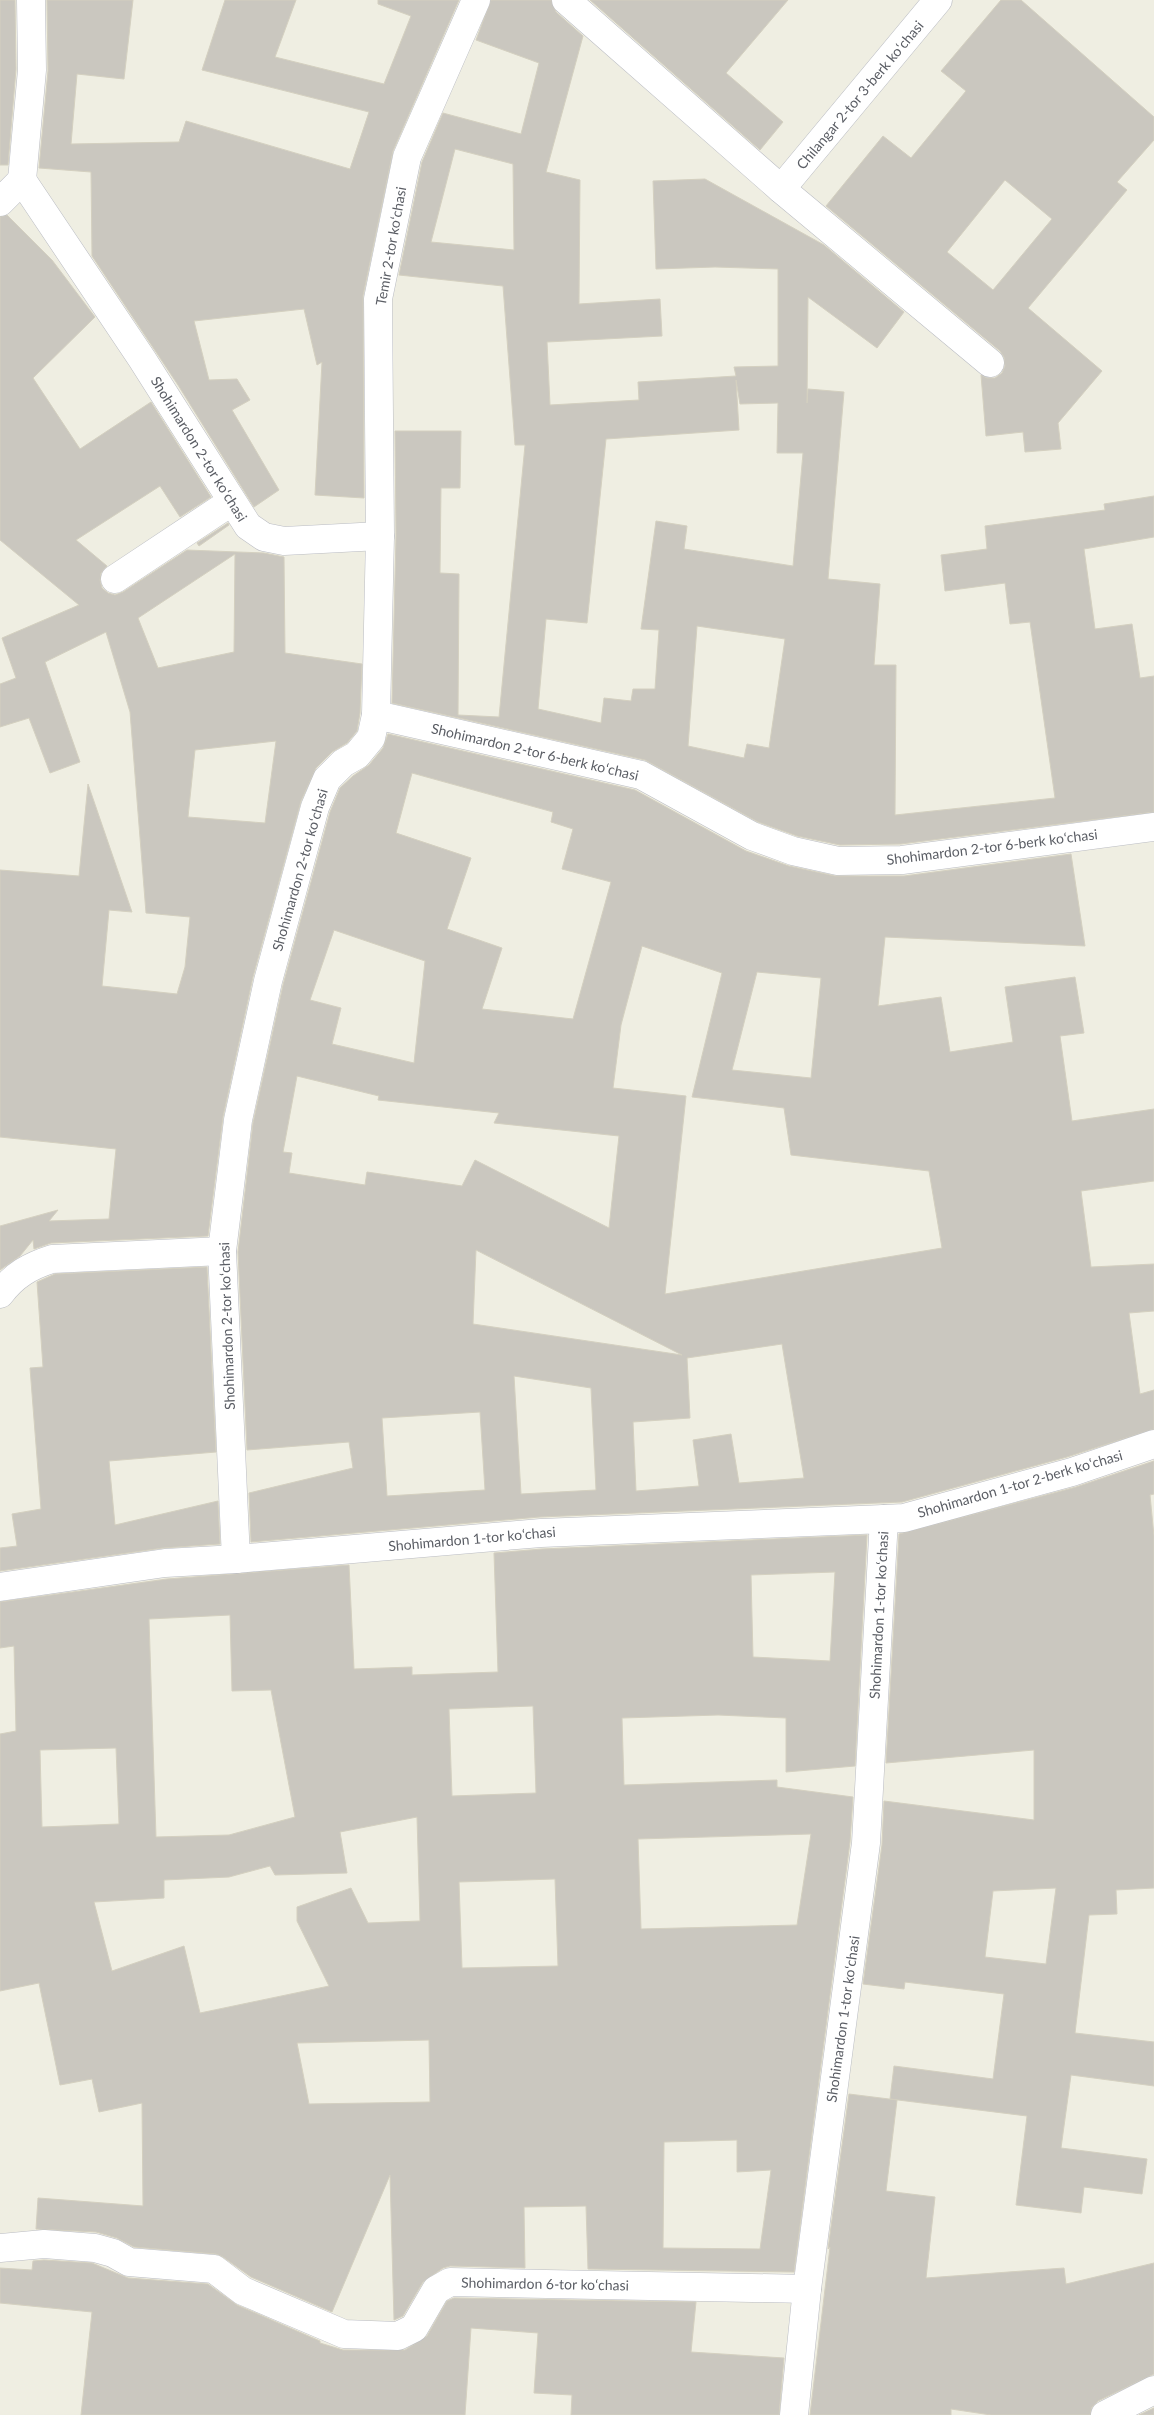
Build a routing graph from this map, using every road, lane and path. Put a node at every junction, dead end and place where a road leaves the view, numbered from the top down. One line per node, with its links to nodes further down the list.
1 (31, 0): 5 (street)
2 (476, 0): 10 (street, Temir 2-tor koʻchasi)
3 (566, 0): 6 (street)
4 (938, 0): 6 (street, Chilangar 2-tor 3-berk koʻchasi)
5 (22, 180): 7 (street); 9 (street, Shohimardon 2-tor koʻchasi)
6 (781, 189): 8 (street)
7 (0, 202)
8 (990, 363)
9 (231, 502): 10 (street, Shohimardon 2-tor koʻchasi); 11 (street)
10 (380, 536): 12 (street, Shohimardon 2-tor koʻchasi)
11 (115, 579)
12 (376, 715): 13 (street, Shohimardon 2-tor 6-berk koʻchasi); 14 (street, Shohimardon 2-tor koʻchasi)
13 (1154, 826)
14 (222, 1251): 15 (street); 18 (street, Shohimardon 2-tor koʻchasi)
15 (0, 1294)
16 (1154, 1444): 17 (street, Shohimardon 1-tor 2-berk koʻchasi)
17 (884, 1519): 18 (street, Shohimardon 1-tor koʻchasi); 21 (street, Shohimardon 1-tor koʻchasi)
18 (236, 1559): 19 (street, Shohimardon 1-tor koʻchasi)
19 (0, 1587)
20 (0, 2248): 21 (street, Shohimardon 6-tor koʻchasi)
21 (807, 2289): 23 (street, Shohimardon 1-tor koʻchasi)
22 (1154, 2390): 24 (street)
23 (794, 2415)
24 (1106, 2415)

